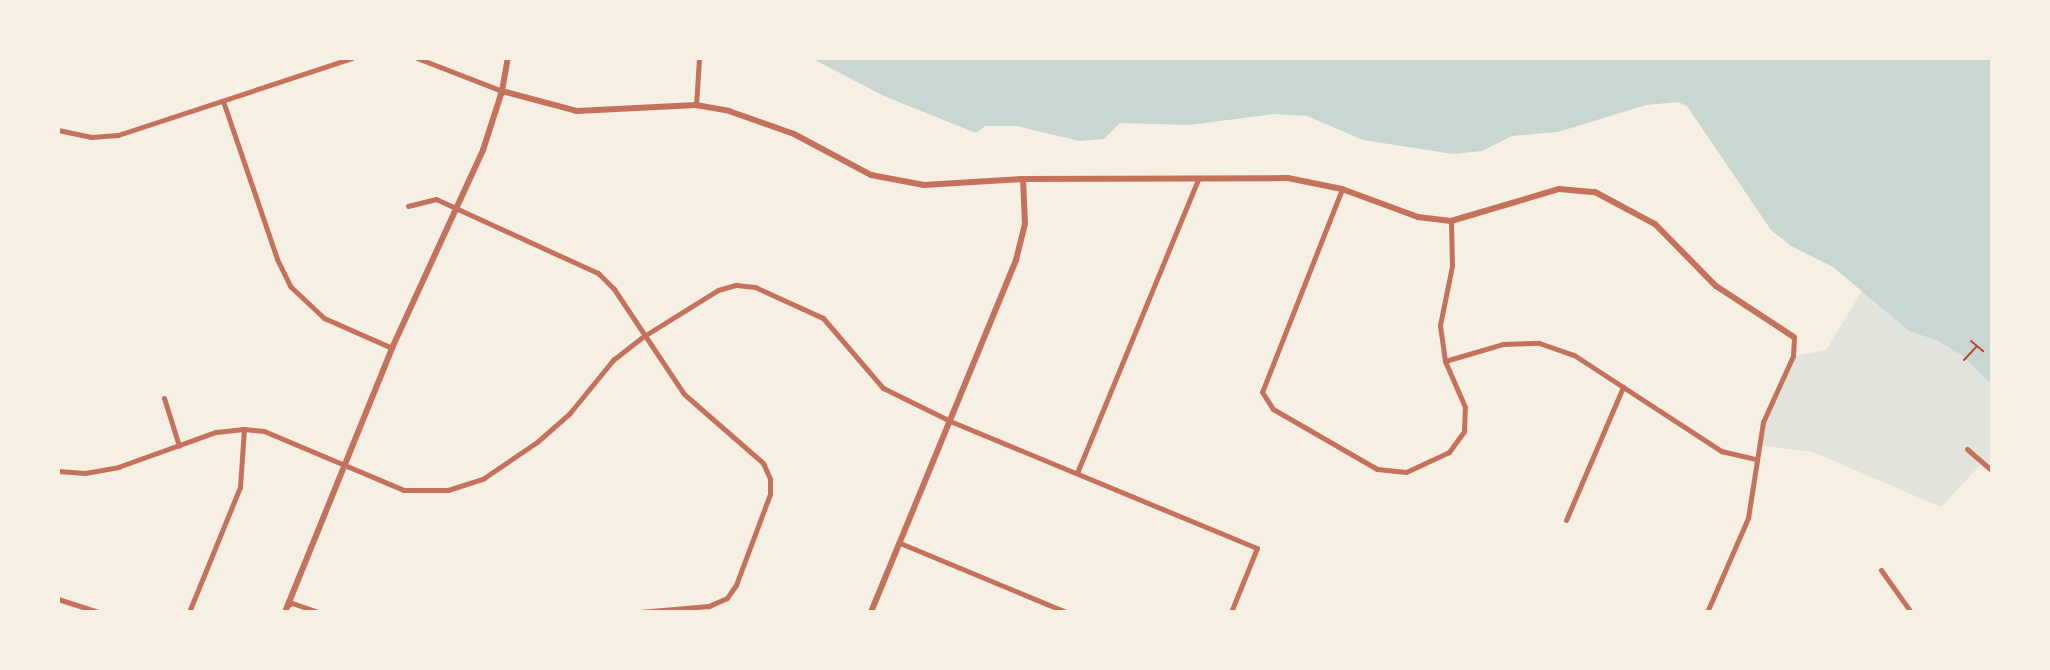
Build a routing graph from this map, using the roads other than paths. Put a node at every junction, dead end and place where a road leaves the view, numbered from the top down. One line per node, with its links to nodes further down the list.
1 (352, 58): 6 (street)
2 (417, 58): 5 (street)
3 (508, 58): 5 (street)
4 (699, 58): 7 (street)
5 (502, 91): 7 (street); 13 (street)
6 (223, 101): 8 (street); 17 (street)
7 (696, 105): 9 (street)
8 (58, 130)
9 (1023, 179): 10 (street); 21 (street)
10 (1198, 179): 11 (street); 29 (street)
11 (1342, 189): 14 (street); 18 (street)
12 (408, 206): 13 (street)
13 (457, 208): 15 (street); 17 (street)
14 (1451, 221): 16 (street); 18 (street)
15 (644, 336): 21 (street); 26 (street); 38 (street)
16 (1794, 337): 25 (street)
17 (392, 348): 26 (street)
18 (1445, 361): 19 (street)
19 (1623, 387): 25 (street); 30 (street)
20 (164, 398): 23 (street)
21 (950, 421): 29 (street); 31 (street)
22 (244, 429): 23 (street); 26 (street); 36 (street)
23 (179, 446): 27 (street)
24 (1967, 449): 28 (street)
25 (1756, 459): 42 (street)
26 (344, 467): 34 (street)
27 (58, 471)
28 (1992, 471)
29 (1077, 473): 41 (street)
30 (1566, 520)
31 (900, 543): 39 (street); 40 (street)
32 (1881, 570): 43 (street)
33 (58, 599): 35 (street)
34 (287, 609): 37 (street)
35 (98, 612)
36 (189, 612)
37 (318, 612)
38 (639, 612)
39 (871, 612)
40 (1066, 612)
41 (1231, 612)
42 (1707, 612)
43 (1911, 612)

